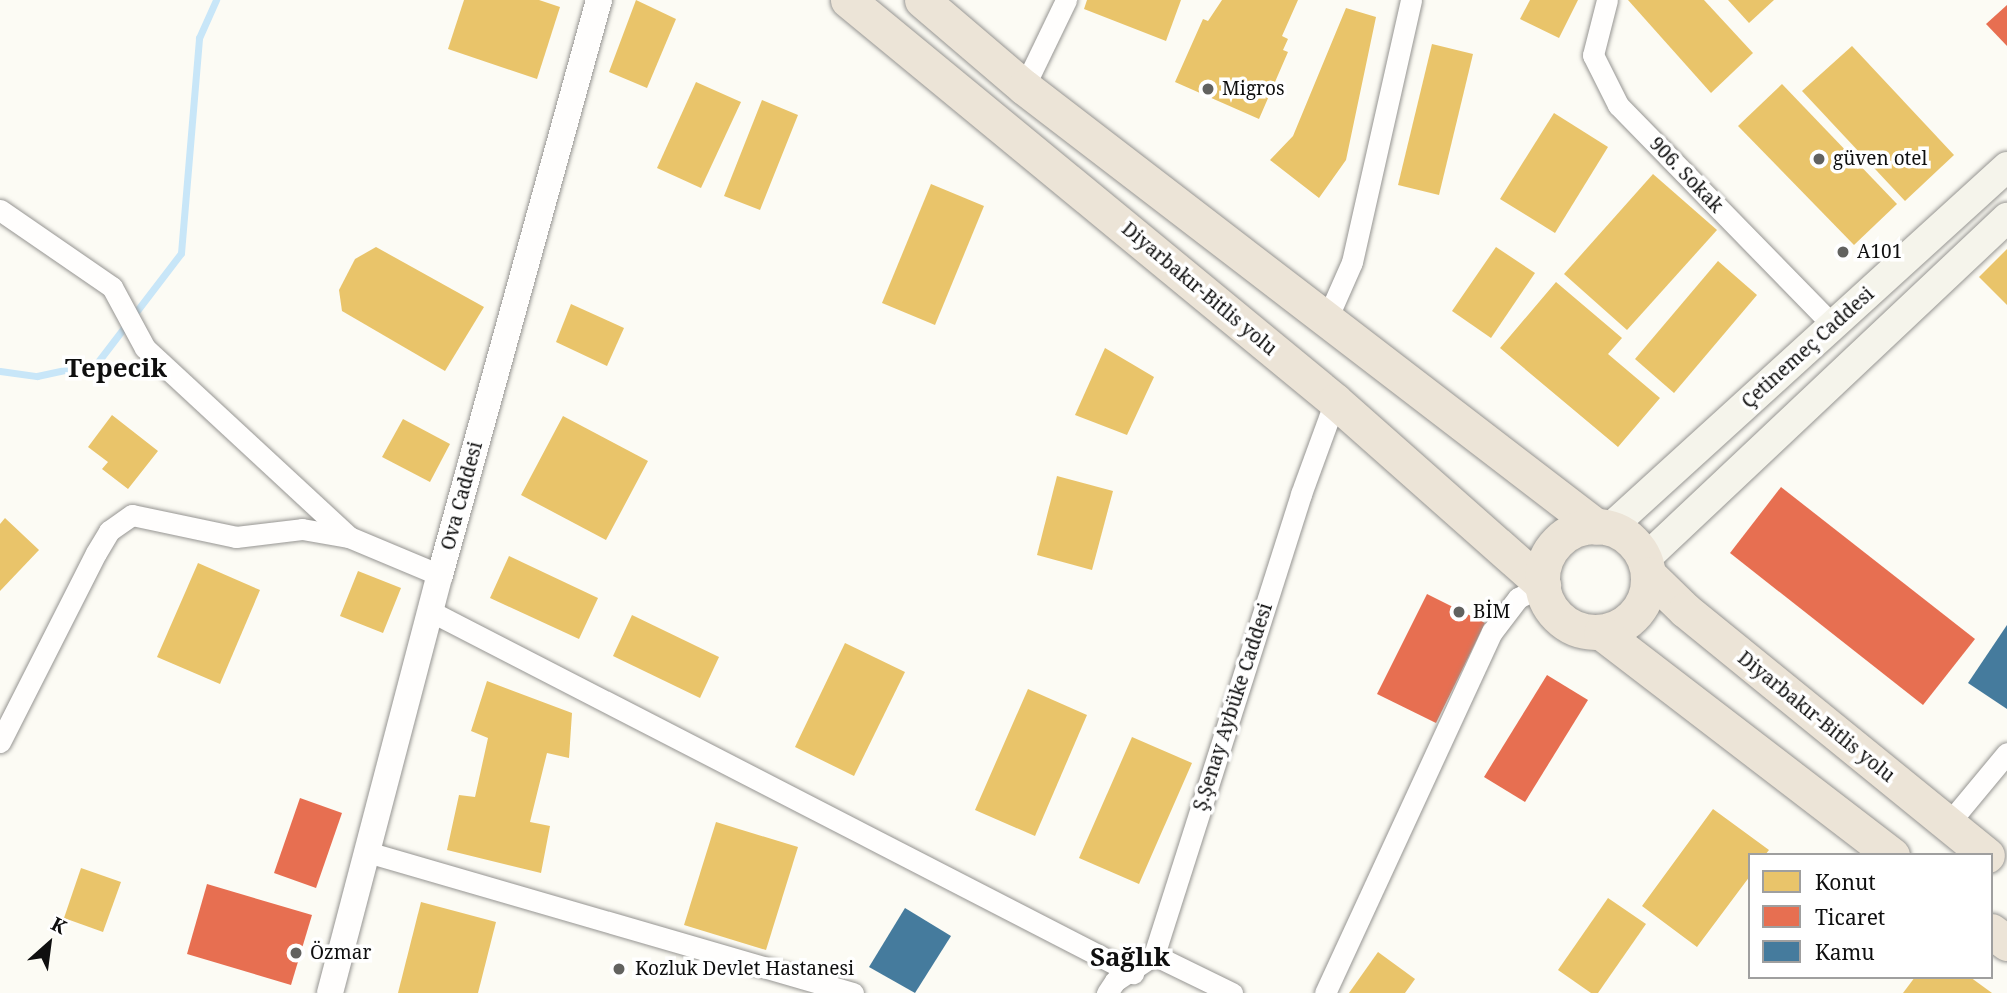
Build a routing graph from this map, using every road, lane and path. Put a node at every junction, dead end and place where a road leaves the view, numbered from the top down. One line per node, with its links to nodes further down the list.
1 (599, 0): 17 (street, Ova Caddesi)
2 (848, 0): 13 (highway, Diyarbakır-Bitlis yolu)
3 (922, 0): 7 (highway)
4 (1066, 0): 7 (street)
5 (1411, 0): 11 (street)
6 (1607, 0): 12 (street, 906. Sokak)
7 (1024, 87): 11 (highway)
8 (2007, 167): 12 (main road, Çetinemeç Caddesi)
9 (0, 210): 15 (street)
10 (2007, 218): 16 (main road, Çetinemeç Caddesi)
11 (1326, 321): 14 (highway)
12 (1834, 326): 14 (main road, Çetinemeç Caddesi)
13 (1335, 401): 18 (highway, Diyarbakır-Bitlis yolu); 29 (street, Ş.Şenay Aybüke Caddesi)
14 (1603, 528): 16 (highway); 18 (highway)
15 (348, 537): 17 (street); 21 (street)
16 (1646, 567): 20 (highway); 23 (highway, Diyarbakır-Bitlis yolu)
17 (440, 575): 19 (street, Ova Caddesi)
18 (1543, 585): 20 (highway); 35 (street)
19 (430, 611): 24 (street, Ova Caddesi); 30 (street)
20 (1601, 632): 25 (highway)
21 (0, 742)
22 (2007, 753): 23 (street)
23 (1948, 824): 26 (highway, Diyarbakır-Bitlis yolu)
24 (368, 852): 31 (street, Ova Caddesi); 32 (street)
25 (1889, 853)
26 (1985, 853)
27 (1993, 859): 28 (highway, Diyarbakır-Bitlis yolu)
28 (2007, 870)
29 (1154, 955): 30 (street); 34 (street)
30 (1133, 973): 33 (street)
31 (330, 993)
32 (853, 993)
33 (1107, 993)
34 (1232, 993)
35 (1325, 993)

